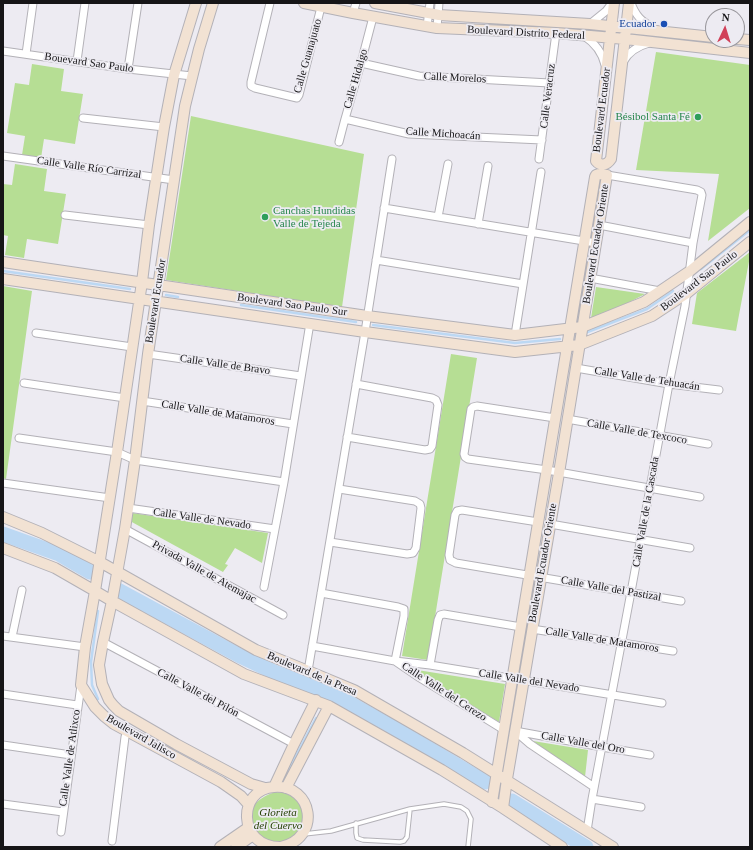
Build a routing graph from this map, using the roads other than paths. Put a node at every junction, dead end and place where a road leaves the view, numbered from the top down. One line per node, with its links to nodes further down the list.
1 (33, 3): 31 (street)
2 (85, 3): 32 (street)
3 (138, 3): 35 (street)
4 (196, 3): 37 (street, Boulevard Ecuador)
5 (213, 3): 38 (street, Boulevard Ecuador)
6 (270, 3): 14 (street, Calle Guanajuato)
7 (304, 3): 14 (street, Boulevard Distrito Federal)
8 (356, 3): 15 (street)
9 (375, 3): 16 (street, Boulevard Distrito Federal)
10 (430, 3): 16 (street)
11 (439, 3): 16 (street)
12 (613, 3): 18 (street); 19 (street, Boulevard Ecuador)
13 (630, 3): 21 (street, Boulevard Ecuador); 22 (street)
14 (322, 5): 15 (street, Boulevard Distrito Federal)
15 (353, 13): 17 (street, Boulevard Distrito Federal)
16 (434, 15): 18 (street, Boulevard Distrito Federal); 20 (street)
17 (373, 17): 20 (street, Boulevard Distrito Federal); 33 (street, Calle Hidalgo)
18 (590, 24): 19 (street, Boulevard Distrito Federal)
19 (612, 26): 21 (street, Boulevard Distrito Federal); 26 (street, Boulevard Ecuador)
20 (432, 27): 23 (street, Boulevard Distrito Federal)
21 (626, 27): 22 (street, Boulevard Distrito Federal); 27 (street, Boulevard Ecuador)
22 (658, 32): 25 (street, Boulevard Distrito Federal)
23 (556, 33): 24 (street, Boulevard Distrito Federal); 39 (street, Calle Veracruz)
24 (584, 36): 26 (street, Boulevard Distrito Federal); 36 (street)
25 (705, 36)
26 (610, 38): 27 (street, Boulevard Distrito Federal); 36 (street, Boulevard Ecuador)
27 (625, 39): 28 (street, Boulevard Distrito Federal); 34 (street, Boulevard Ecuador)
28 (652, 42): 30 (street, Boulevard Distrito Federal); 34 (street)
29 (3, 51): 31 (street, Bouevard Sao Paulo)
30 (750, 53)
31 (26, 54): 32 (street, Bouevard Sao Paulo)
32 (77, 61): 35 (street, Bouevard Sao Paulo)
33 (361, 63): 39 (street, Calle Morelos); 41 (street, Calle Hidalgo)
34 (622, 64): 36 (street, Boulevard Ecuador)
35 (128, 69): 37 (street, Bouevard Sao Paulo)
36 (606, 73)
37 (174, 75): 38 (street, Bouevard Sao Paulo); 42 (street, Boulevard Ecuador)
38 (192, 76): 53 (street, Boulevard Ecuador)
39 (550, 83): 43 (street, Calle Veracruz)
40 (84, 118): 42 (street)
41 (345, 119): 43 (street, Calle Michoacán); 44 (street, Calle Hidalgo)
42 (164, 127): 52 (street, Boulevard Ecuador)
43 (542, 140): 47 (street, Calle Veracruz)
44 (339, 142)
45 (3, 156): 52 (street, Calle Valle Río Carrizal)
46 (392, 159): 54 (street)
47 (539, 159)
48 (448, 164): 56 (street)
49 (488, 166): 58 (street)
50 (541, 172): 61 (street)
51 (607, 175): 60 (street, Boulevard Ecuador Oriente); 62 (street, Boulevard Ecuador Oriente); 65 (street, Calle Valle de la Cascada)
52 (156, 178): 53 (street, Calle Valle Río Carrizal); 59 (street, Boulevard Ecuador)
53 (174, 180): 73 (street, Boulevard Ecuador)
54 (384, 208): 56 (street); 66 (street)
55 (65, 215): 59 (street)
56 (438, 217): 58 (street)
57 (750, 222): 68 (street, Boulevard Sao Paulo)
58 (478, 224): 61 (street)
59 (149, 225): 71 (street, Boulevard Ecuador)
60 (599, 225): 64 (street, Boulevard Ecuador Oriente); 65 (street)
61 (532, 233): 62 (street); 72 (street)
62 (585, 241): 64 (street); 81 (street, Boulevard Ecuador Oriente)
63 (750, 242): 75 (street, Boulevard Sao Paulo)
64 (596, 243): 69 (street, Boulevard Ecuador Oriente)
65 (693, 243): 68 (street, Calle Valle de la Cascada)
66 (376, 260): 72 (street); 78 (street)
67 (3, 262): 71 (street, Boulevard Sao Paulo Sur)
68 (690, 271): 74 (street, Boulevard Sao Paulo); 75 (street, Calle Valle de la Cascada)
69 (590, 278): 74 (street); 80 (street, Boulevard Ecuador Oriente)
70 (3, 279): 76 (street, Boulevard Sao Paulo Sur)
71 (142, 282): 73 (street, Boulevard Sao Paulo Sur); 76 (street, Boulevard Ecuador)
72 (523, 284): 84 (street)
73 (159, 285): 77 (street, Boulevard Ecuador); 78 (street, Boulevard Sao Paulo Sur)
74 (660, 291): 80 (street, Boulevard Sao Paulo)
75 (687, 293): 85 (street, Boulevard Sao Paulo); 93 (street, Calle Valle de la Cascada)
76 (139, 299): 77 (street, Boulevard Sao Paulo Sur); 86 (street, Boulevard Ecuador)
77 (156, 301): 79 (street, Boulevard Sao Paulo Sur); 88 (street, Boulevard Ecuador)
78 (367, 316): 82 (street); 84 (street, Boulevard Sao Paulo Sur)
79 (310, 323): 82 (street, Boulevard Sao Paulo Sur); 90 (street)
80 (582, 327): 81 (street, Boulevard Sao Paulo Sur); 85 (street, Boulevard Ecuador Oriente)
81 (570, 329): 84 (street, Boulevard Sao Paulo Sur); 87 (street, Boulevard Ecuador Oriente)
82 (365, 332): 87 (street, Boulevard Sao Paulo Sur); 92 (street)
83 (36, 333): 86 (street)
84 (515, 335)
85 (579, 345): 87 (street, Boulevard Sao Paulo Sur); 89 (street, Boulevard Ecuador Oriente)
86 (132, 347): 95 (street, Boulevard Ecuador)
87 (567, 347): 97 (street, Boulevard Ecuador Oriente)
88 (148, 354): 90 (street, Calle Valle de Bravo); 96 (street, Boulevard Ecuador)
89 (576, 368): 93 (street, Calle Valle de Tehuacán); 98 (street, Boulevard Ecuador Oriente)
90 (302, 376): 99 (street)
91 (24, 383): 95 (street)
92 (356, 384): 101 (street); 101 (street)
93 (669, 384): 94 (street, Calle Valle de Tehuacán); 100 (street, Calle Valle de la Cascada)
94 (718, 390)
95 (125, 398): 104 (street, Boulevard Ecuador)
96 (142, 401): 99 (street, Calle Valle de Matamoros); 105 (street, Boulevard Ecuador)
97 (556, 418): 106 (street, Boulevard Ecuador Oriente); 106 (street)
98 (567, 419): 100 (street, Calle Valle de Texcoco); 107 (street, Boulevard Ecuador Oriente)
99 (293, 424): 109 (street)
100 (660, 436): 103 (street, Calle Valle de Texcoco); 110 (street, Calle Valle de la Cascada)
101 (347, 437): 111 (street)
102 (19, 438): 104 (street)
103 (708, 444)
104 (117, 452): 105 (street); 113 (street, Boulevard Ecuador)
105 (135, 460): 109 (street); 114 (street, Boulevard Ecuador)
106 (547, 470): 107 (street); 116 (street, Boulevard Ecuador Oriente)
107 (559, 473): 110 (street); 117 (street, Boulevard Ecuador Oriente)
108 (3, 482): 113 (street)
109 (284, 482): 119 (street)
110 (650, 488): 112 (street); 120 (street, Calle Valle de la Cascada)
111 (339, 489): 121 (street); 121 (street)
112 (700, 497)
113 (110, 498): 124 (street, Boulevard Ecuador)
114 (128, 508): 118 (street, Boulevard Ecuador); 119 (street, Calle Valle de Nevado)
115 (3, 517): 124 (street, Boulevard de la Presa)
116 (538, 522): 126 (street, Boulevard Ecuador Oriente); 126 (street, Calle Valle del Pastizal)
117 (550, 524): 120 (street); 127 (street, Boulevard Ecuador Oriente)
118 (125, 529): 125 (street, Boulevard Ecuador); 135 (street, Privada Valle de Atemajac)
119 (275, 529): 128 (street)
120 (641, 540): 123 (street); 131 (street, Calle Valle de la Cascada)
121 (330, 542): 132 (street)
122 (3, 548): 130 (street, Boulevard de la Presa)
123 (690, 548)
124 (100, 562): 125 (street, Boulevard de la Presa); 130 (street, Boulevard Ecuador)
125 (117, 572): 134 (street, Boulevard Ecuador); 147 (street, Boulevard de la Presa)
126 (530, 575): 127 (street, Calle Valle del Pastizal); 136 (street, Boulevard Ecuador Oriente)
127 (541, 577): 131 (street, Calle Valle del Pastizal); 137 (street, Boulevard Ecuador Oriente)
128 (264, 587)
129 (22, 590): 139 (street)
130 (95, 591): 134 (street, Boulevard de la Presa); 143 (street)
131 (631, 592): 133 (street, Calle Valle del Pastizal); 141 (street, Calle Valle de la Cascada)
132 (321, 593): 142 (street); 145 (street)
133 (681, 601)
134 (112, 602): 140 (street, Boulevard Jalisco); 153 (street, Boulevard de la Presa)
135 (283, 615)
136 (521, 626): 146 (street); 148 (street, Boulevard Ecuador Oriente)
137 (532, 629): 141 (street, Calle Valle de Matamoros); 149 (street, Boulevard Ecuador Oriente)
138 (3, 636): 139 (street)
139 (12, 637): 143 (street)
140 (103, 642): 160 (street, Calle Valle del Pilón); 167 (street, Boulevard Jalisco)
141 (621, 644): 144 (street, Calle Valle de Matamoros); 152 (street, Calle Valle de la Cascada)
142 (312, 646): 145 (street, Calle Valle del Cerezo); 147 (street)
143 (85, 648): 150 (street)
144 (673, 651)
145 (395, 661): 146 (street, Calle Valle del Nevado); 157 (street, Calle Valle del Cerezo)
146 (430, 665): 148 (street, Calle Valle del Nevado)
147 (308, 671): 165 (street, Boulevard de la Presa)
148 (512, 679): 149 (street, Calle Valle del Nevado); 157 (street, Boulevard Ecuador Oriente)
149 (524, 680): 152 (street, Calle Valle del Nevado); 159 (street, Boulevard Ecuador Oriente)
150 (81, 685): 155 (street, Calle Valle de Atlixco); 158 (street, Boulevard Jalisco)
151 (3, 694): 155 (street)
152 (611, 695): 154 (street, Calle Valle del Nevado); 162 (street, Calle Valle de la Cascada)
153 (316, 700): 156 (street, Boulevard de la Presa); 160 (street)
154 (662, 704)
155 (77, 705): 163 (street, Calle Valle de Atlixco)
156 (329, 706): 169 (street); 171 (street, Boulevard de la Presa)
157 (504, 730): 165 (street, Boulevard Ecuador Oriente)
158 (127, 731): 173 (street, Boulevard Jalisco); 183 (street)
159 (515, 731): 162 (street, Calle Valle del Oro); 166 (street, Boulevard Ecuador Oriente); 168 (street)
160 (294, 744): 167 (street)
161 (3, 745): 163 (street)
162 (602, 747): 164 (street, Calle Valle del Oro); 168 (street, Calle Valle de la Cascada)
163 (71, 755): 177 (street, Calle Valle de Atlixco)
164 (650, 755)
165 (496, 773): 166 (street, Boulevard de la Presa); 171 (street, Boulevard Ecuador Oriente)
166 (507, 779): 175 (street, Boulevard Ecuador Oriente); 180 (street, Boulevard de la Presa)
167 (269, 787): 169 (street); 173 (street)
168 (594, 787): 170 (street, Calle Valle de la Cascada)
169 (286, 788): 182 (street)
170 (592, 798): 174 (street); 180 (street, Calle Valle de la Cascada)
171 (492, 802): 175 (street, Boulevard de la Presa)
172 (3, 804): 177 (street)
173 (249, 805): 179 (street)
174 (641, 807)
175 (503, 808): 185 (street, Boulevard de la Presa)
176 (410, 809): 178 (lane); 178 (lane); 189 (lane)
177 (63, 812): 181 (street, Calle Valle de Atlixco)
178 (356, 823): 182 (lane)
179 (251, 831): 184 (street); 186 (street); 187 (street)
180 (587, 831): 190 (street, Boulevard de la Presa)
181 (61, 832)
182 (302, 834): 188 (street)
183 (112, 841)
184 (268, 846): 188 (street)
185 (559, 846)
186 (220, 847)
187 (236, 847)
188 (284, 847)
189 (468, 847)
190 (613, 847)

